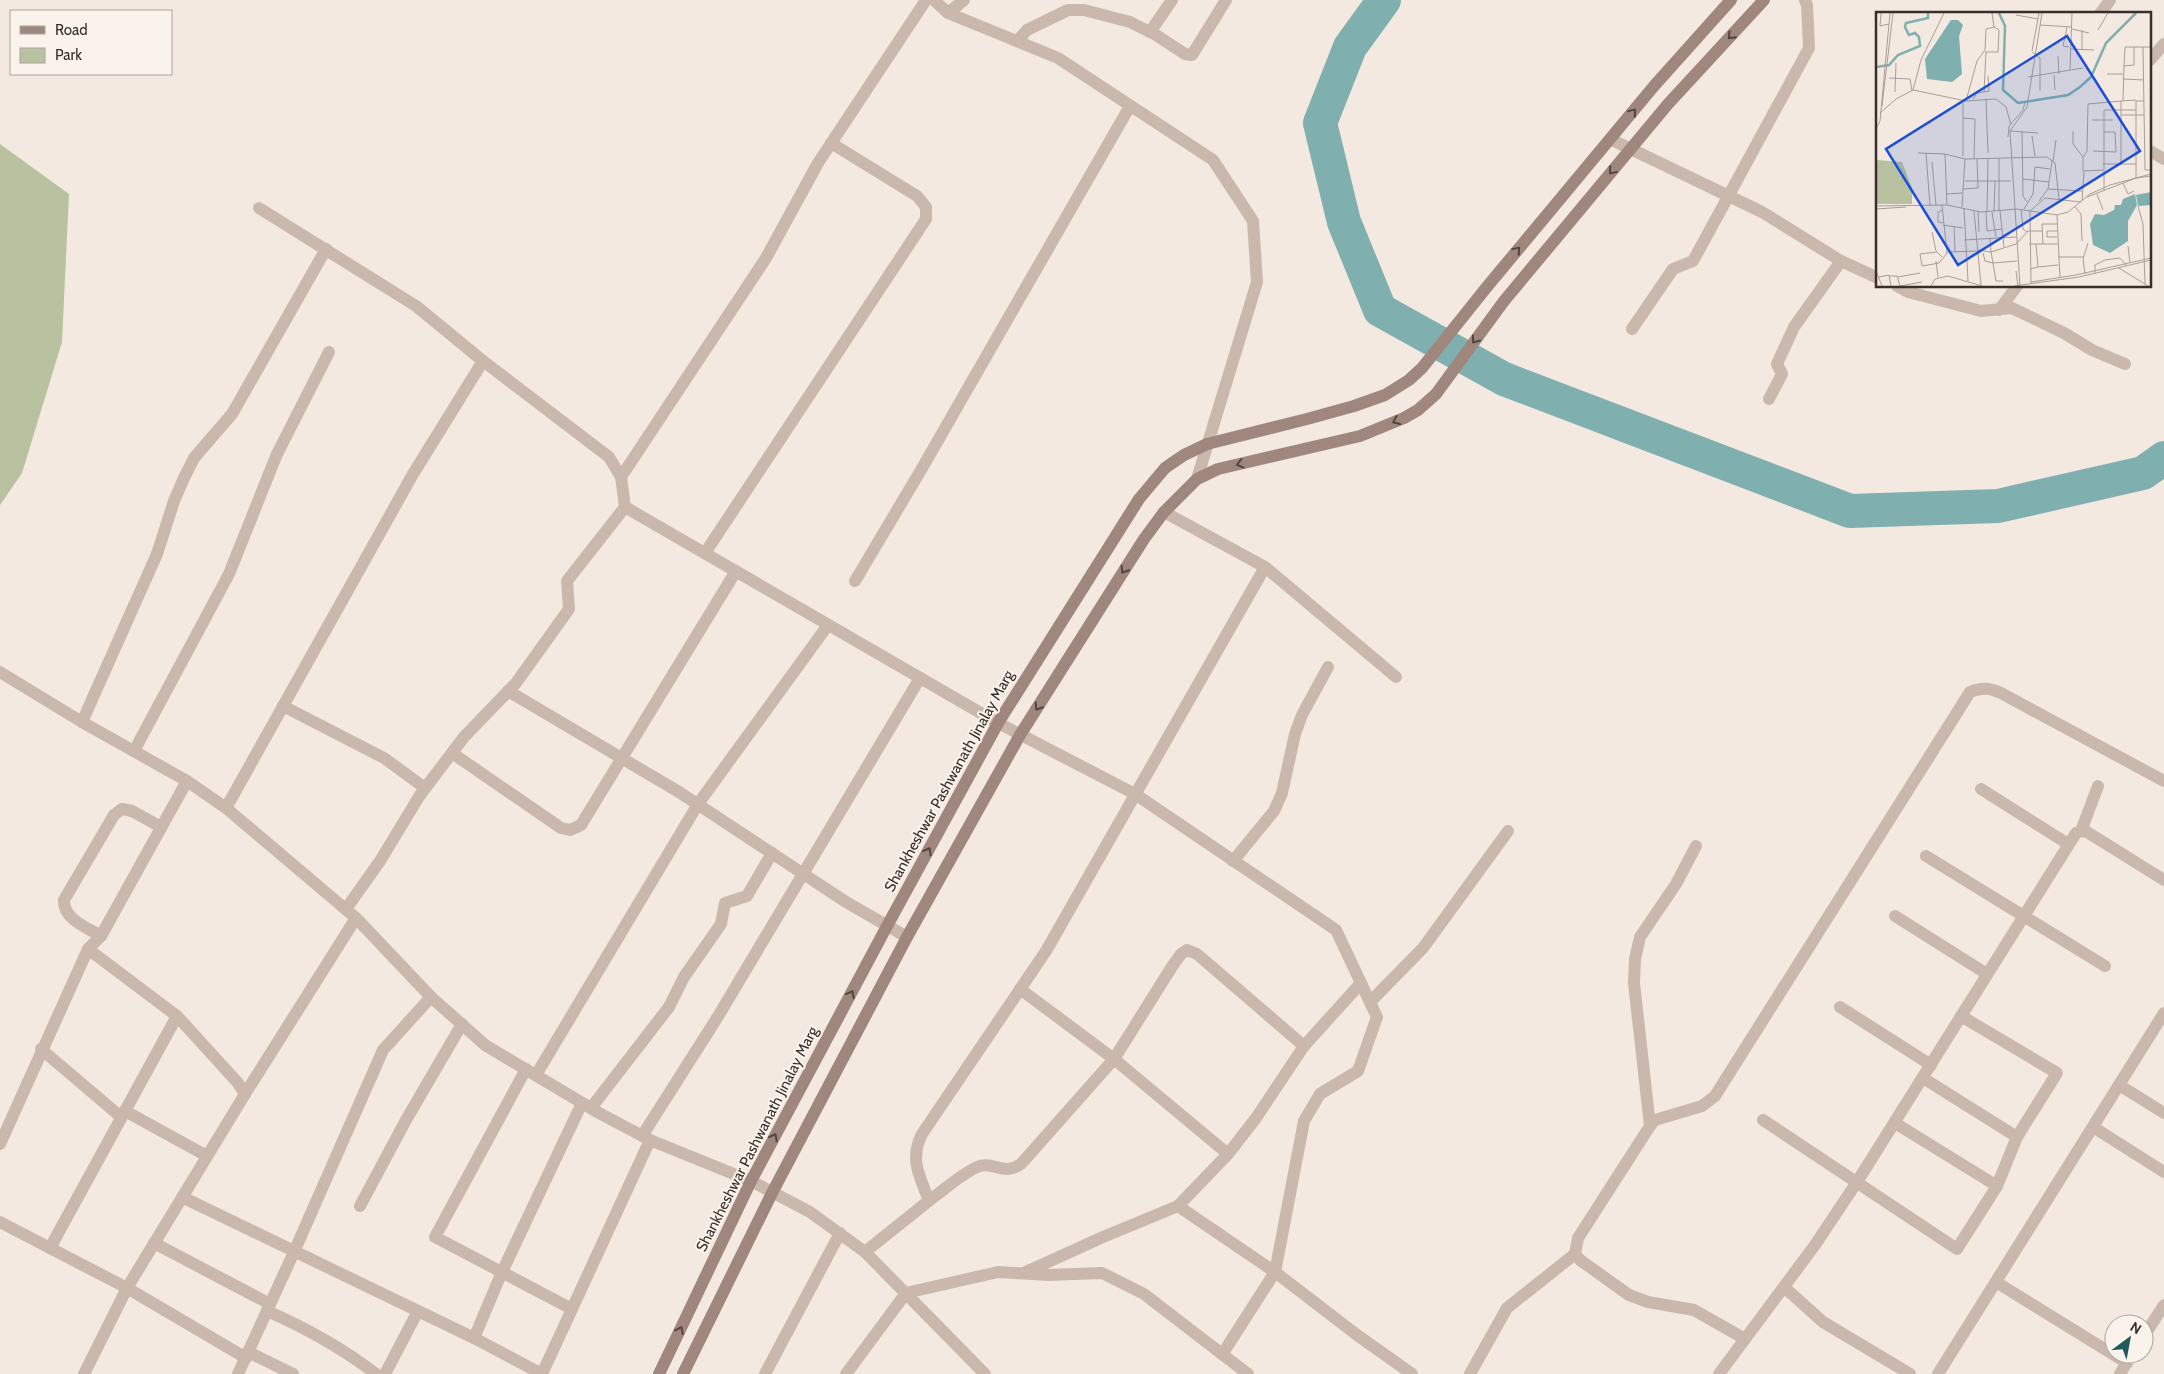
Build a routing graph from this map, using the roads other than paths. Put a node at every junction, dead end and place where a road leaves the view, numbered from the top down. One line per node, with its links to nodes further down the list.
1 (926, 0): 19 (street)
2 (934, 0): 12 (street)
3 (964, 0): 12 (street)
4 (1172, 0): 13 (street)
5 (1226, 0): 13 (street)
6 (1731, 0): 18 (main road, Shankheshwar Pashwanath Jinalay Marg, one-way to 6)
7 (1764, 0): 20 (main road, one-way to 20)
8 (1805, 0): 23 (street)
9 (2110, 0): 11 (street)
10 (1077, 5): 13 (street); 14 (street)
11 (2101, 12)
12 (948, 13): 14 (street)
13 (1150, 32)
14 (1017, 41): 17 (street)
15 (2164, 44): 16 (street)
16 (2152, 58)
17 (1130, 106): 36 (street); 44 (street)
18 (1610, 139): 20 (street); 36 (main road, Shankheshwar Pashwanath Jinalay Marg, one-way to 18)
19 (831, 143): 37 (street); 41 (street)
20 (1630, 149): 23 (street); 38 (main road, one-way to 38)
21 (2152, 152): 22 (street)
22 (2164, 159)
23 (1728, 195): 26 (street); 31 (street)
24 (259, 208): 25 (street)
25 (326, 250): 33 (street); 52 (street)
26 (1841, 261): 27 (street); 35 (street)
27 (1876, 277)
28 (1901, 288): 30 (street)
29 (2016, 288): 30 (street)
30 (1999, 310): 34 (street)
31 (1632, 329)
32 (329, 352): 55 (street)
33 (483, 361): 37 (street); 51 (street)
34 (2125, 364)
35 (1769, 399)
36 (1206, 444): 38 (street); 53 (main road, Shankheshwar Pashwanath Jinalay Marg)
37 (621, 477): 39 (street)
38 (1197, 479): 40 (main road)
39 (625, 507): 41 (street); 50 (street)
40 (1164, 512): 42 (street); 54 (main road, one-way to 54)
41 (705, 553): 43 (street)
42 (1265, 567): 48 (street); 63 (street)
43 (736, 571): 45 (street); 57 (street)
44 (855, 581)
45 (828, 625): 49 (street); 64 (street)
46 (1328, 667): 73 (street)
47 (0, 672): 52 (street)
48 (1396, 677)
49 (920, 678): 53 (street); 74 (street)
50 (508, 692): 56 (street); 57 (street)
51 (283, 706): 61 (street); 65 (street)
52 (82, 722): 55 (street)
53 (998, 723): 54 (street); 80 (main road, Shankheshwar Pashwanath Jinalay Marg, one-way to 53)
54 (1020, 735): 63 (street); 82 (main road)
55 (134, 750): 58 (street)
56 (452, 753): 57 (street); 61 (street)
57 (621, 757): 64 (street)
58 (187, 781): 65 (street); 66 (street)
59 (2164, 781): 108 (street)
60 (2098, 786): 67 (street)
61 (425, 788): 76 (street)
62 (1981, 789): 69 (street)
63 (1135, 794): 73 (street); 87 (street)
64 (698, 804): 71 (street); 99 (street)
65 (226, 808): 76 (street)
66 (160, 827): 81 (street); 81 (street)
67 (2082, 830): 69 (street); 75 (street)
68 (1508, 831): 89 (street)
69 (2068, 844): 78 (street)
70 (1696, 846): 108 (street)
71 (772, 853): 74 (street); 103 (street)
72 (1926, 856): 78 (street)
73 (1233, 861): 86 (street)
74 (803, 874): 80 (street); 110 (street)
75 (2164, 880)
76 (346, 909): 79 (street)
77 (1895, 916): 85 (street)
78 (2024, 916): 84 (street); 85 (street)
79 (356, 918): 88 (street); 102 (street)
80 (886, 926): 82 (street); 116 (main road, Shankheshwar Pashwanath Jinalay Marg, one-way to 80)
81 (101, 936): 83 (street)
82 (907, 937): 119 (main road)
83 (88, 949): 92 (street); 96 (street)
84 (2105, 966)
85 (1987, 974): 93 (street)
86 (1362, 983): 89 (street); 95 (street)
87 (1020, 989): 97 (street); 121 (street)
88 (431, 997): 94 (street); 128 (street)
89 (1370, 1002): 132 (street)
90 (1840, 1007): 98 (street)
91 (2164, 1013): 101 (street)
92 (177, 1016): 102 (street); 105 (street)
93 (1961, 1016): 98 (street); 111 (street)
94 (462, 1024): 99 (street); 122 (street)
95 (1304, 1046): 97 (street); 113 (street)
96 (41, 1049): 105 (street); 112 (street)
97 (1114, 1059): 113 (street); 121 (street)
98 (1931, 1065): 100 (street)
99 (531, 1072): 103 (street); 131 (street)
100 (1922, 1078): 107 (street); 111 (street)
101 (2119, 1085): 104 (street); 109 (street)
102 (244, 1094): 114 (street)
103 (586, 1105): 110 (street); 131 (street)
104 (2164, 1113)
105 (123, 1114): 114 (street); 127 (street)
106 (1763, 1120): 117 (street)
107 (1895, 1123): 117 (street); 118 (street)
108 (1650, 1126): 130 (street)
109 (2093, 1127): 115 (street); 134 (street)
110 (646, 1138): 116 (street); 140 (street)
111 (2017, 1138): 118 (street)
112 (0, 1144)
113 (1228, 1154): 123 (street)
114 (207, 1156): 120 (street)
115 (2164, 1172)
116 (751, 1181): 119 (street); 153 (main road, Shankheshwar Pashwanath Jinalay Marg, one-way to 116)
117 (1857, 1182): 118 (street); 135 (street)
118 (1997, 1186)
119 (772, 1193): 125 (street); 154 (main road)
120 (182, 1197): 126 (street); 128 (street)
121 (929, 1201): 129 (street)
122 (360, 1206)
123 (1178, 1206): 132 (street); 133 (street)
124 (0, 1222): 127 (street)
125 (840, 1233): 129 (street); 155 (street)
126 (154, 1243): 136 (street); 139 (street)
127 (50, 1248): 136 (street)
128 (294, 1252): 139 (street); 141 (street)
129 (865, 1252): 137 (street)
130 (1575, 1254): 144 (street); 160 (street)
131 (502, 1272): 140 (street); 143 (street)
132 (1275, 1272): 146 (street); 159 (street)
133 (1024, 1273): 137 (street); 146 (street)
134 (1996, 1282): 145 (street); 163 (street)
135 (1784, 1287): 144 (street); 162 (street)
136 (127, 1288): 147 (street); 148 (street)
137 (906, 1293): 156 (street); 157 (street)
138 (2164, 1305): 142 (street)
139 (269, 1308): 147 (street); 151 (street)
140 (572, 1310): 143 (street)
141 (418, 1311): 143 (street); 152 (street)
142 (2154, 1320)
143 (474, 1338)
144 (1745, 1339): 161 (street)
145 (2104, 1343)
146 (1222, 1353): 158 (street)
147 (247, 1355): 149 (street); 150 (street)
148 (84, 1374)
149 (238, 1374)
150 (292, 1374)
151 (376, 1374)
152 (385, 1374)
153 (659, 1374)
154 (683, 1374)
155 (765, 1374)
156 (846, 1374)
157 (986, 1374)
158 (1248, 1374)
159 (1412, 1374)
160 (1470, 1374)
161 (1719, 1374)
162 (1910, 1374)
163 (1938, 1374)

